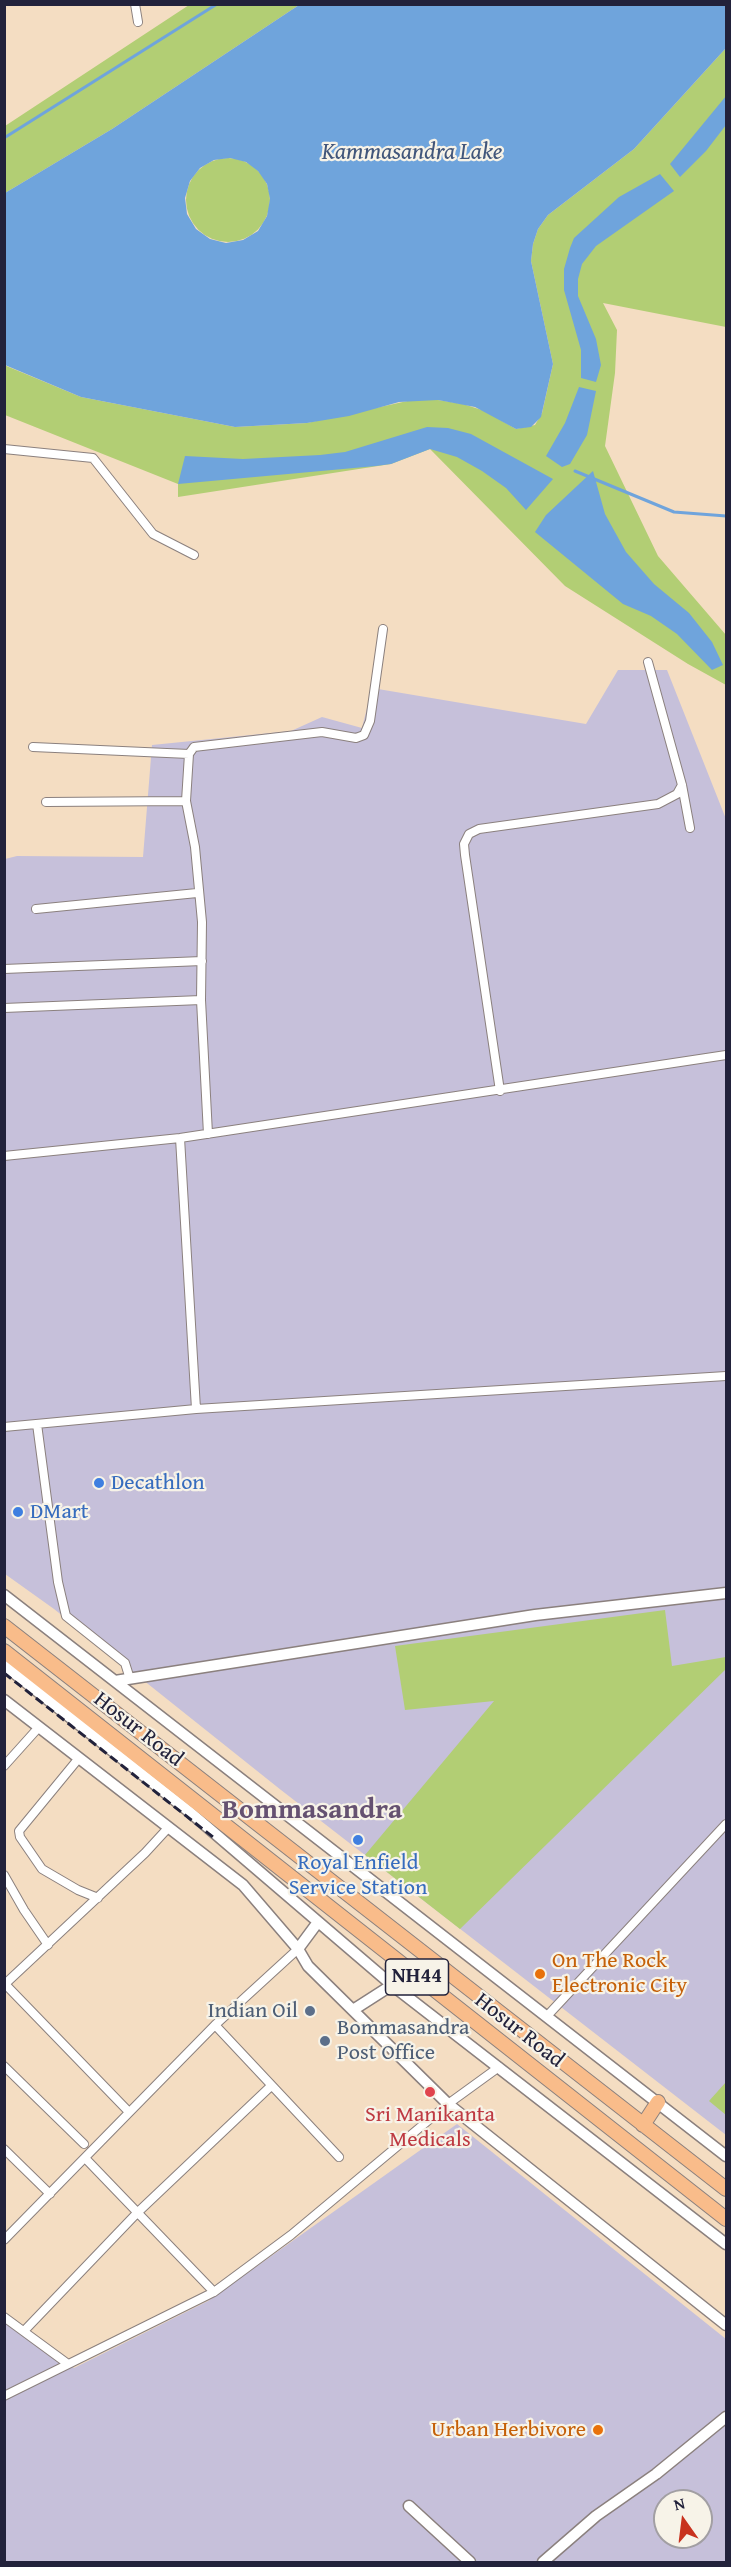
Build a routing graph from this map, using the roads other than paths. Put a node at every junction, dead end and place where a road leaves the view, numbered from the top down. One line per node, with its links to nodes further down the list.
1 (135, 4): 2 (street)
2 (138, 22)
3 (4, 449): 4 (street)
4 (194, 555)
5 (383, 629): 8 (street)
6 (648, 662): 9 (street)
7 (33, 747): 8 (street)
8 (189, 754): 10 (street)
9 (682, 785): 12 (street); 20 (street)
10 (186, 801): 11 (street); 13 (street)
11 (46, 802)
12 (690, 828)
13 (197, 893): 14 (street); 15 (street)
14 (36, 909)
15 (202, 961): 16 (street); 17 (street)
16 (4, 969)
17 (201, 1000): 18 (street); 21 (street)
18 (4, 1008)
19 (726, 1055): 20 (street)
20 (500, 1090): 21 (street)
21 (208, 1134): 22 (street)
22 (180, 1138): 23 (street); 25 (street)
23 (4, 1155)
24 (726, 1376): 25 (street)
25 (196, 1409): 26 (street)
26 (37, 1424): 27 (street); 33 (street)
27 (4, 1427)
28 (726, 1593): 33 (street)
29 (4, 1594): 34 (street)
30 (4, 1626): 59 (highway, Hosur Road / NH44)
31 (4, 1651): 68 (highway, Hosur Road / NH44)
32 (4, 1665): 41 (street)
33 (130, 1679): 34 (street)
34 (115, 1682): 51 (street)
35 (5, 1701): 36 (street)
36 (39, 1727): 37 (street); 38 (street)
37 (79, 1758): 40 (street); 44 (street)
38 (4, 1766)
39 (726, 1824): 51 (street)
40 (168, 1828): 43 (street); 44 (street)
41 (257, 1869): 43 (street); 45 (street)
42 (4, 1875): 46 (street)
43 (243, 1885): 47 (street)
44 (98, 1898): 46 (street)
45 (318, 1922): 47 (street); 49 (street)
46 (48, 1945): 48 (street)
47 (298, 1949): 50 (street); 52 (street)
48 (5, 1984): 58 (street)
49 (392, 1985): 50 (street); 54 (street)
50 (353, 2010): 57 (street)
51 (548, 2015): 56 (street)
52 (215, 2025): 55 (street); 58 (street)
53 (4, 2066): 60 (street)
54 (499, 2067): 57 (street); 70 (street)
55 (271, 2085): 63 (street); 67 (street)
56 (658, 2102): 59 (highway); 62 (street)
57 (448, 2104): 71 (street); 73 (street)
58 (129, 2112): 64 (street)
59 (643, 2125): 65 (highway, Hosur Road / NH44)
60 (84, 2144)
61 (4, 2149): 66 (street)
62 (726, 2156)
63 (339, 2157)
64 (85, 2158): 66 (street); 67 (street)
65 (726, 2189)
66 (50, 2194): 69 (street)
67 (138, 2213): 71 (street); 74 (street)
68 (726, 2219)
69 (5, 2238)
70 (726, 2244)
71 (214, 2292): 75 (street)
72 (4, 2317): 74 (street)
73 (726, 2325)
74 (24, 2331): 75 (street)
75 (68, 2364): 76 (street)
76 (4, 2396)
77 (726, 2417): 80 (street)
78 (409, 2506): 79 (street)
79 (470, 2562)
80 (543, 2562)

